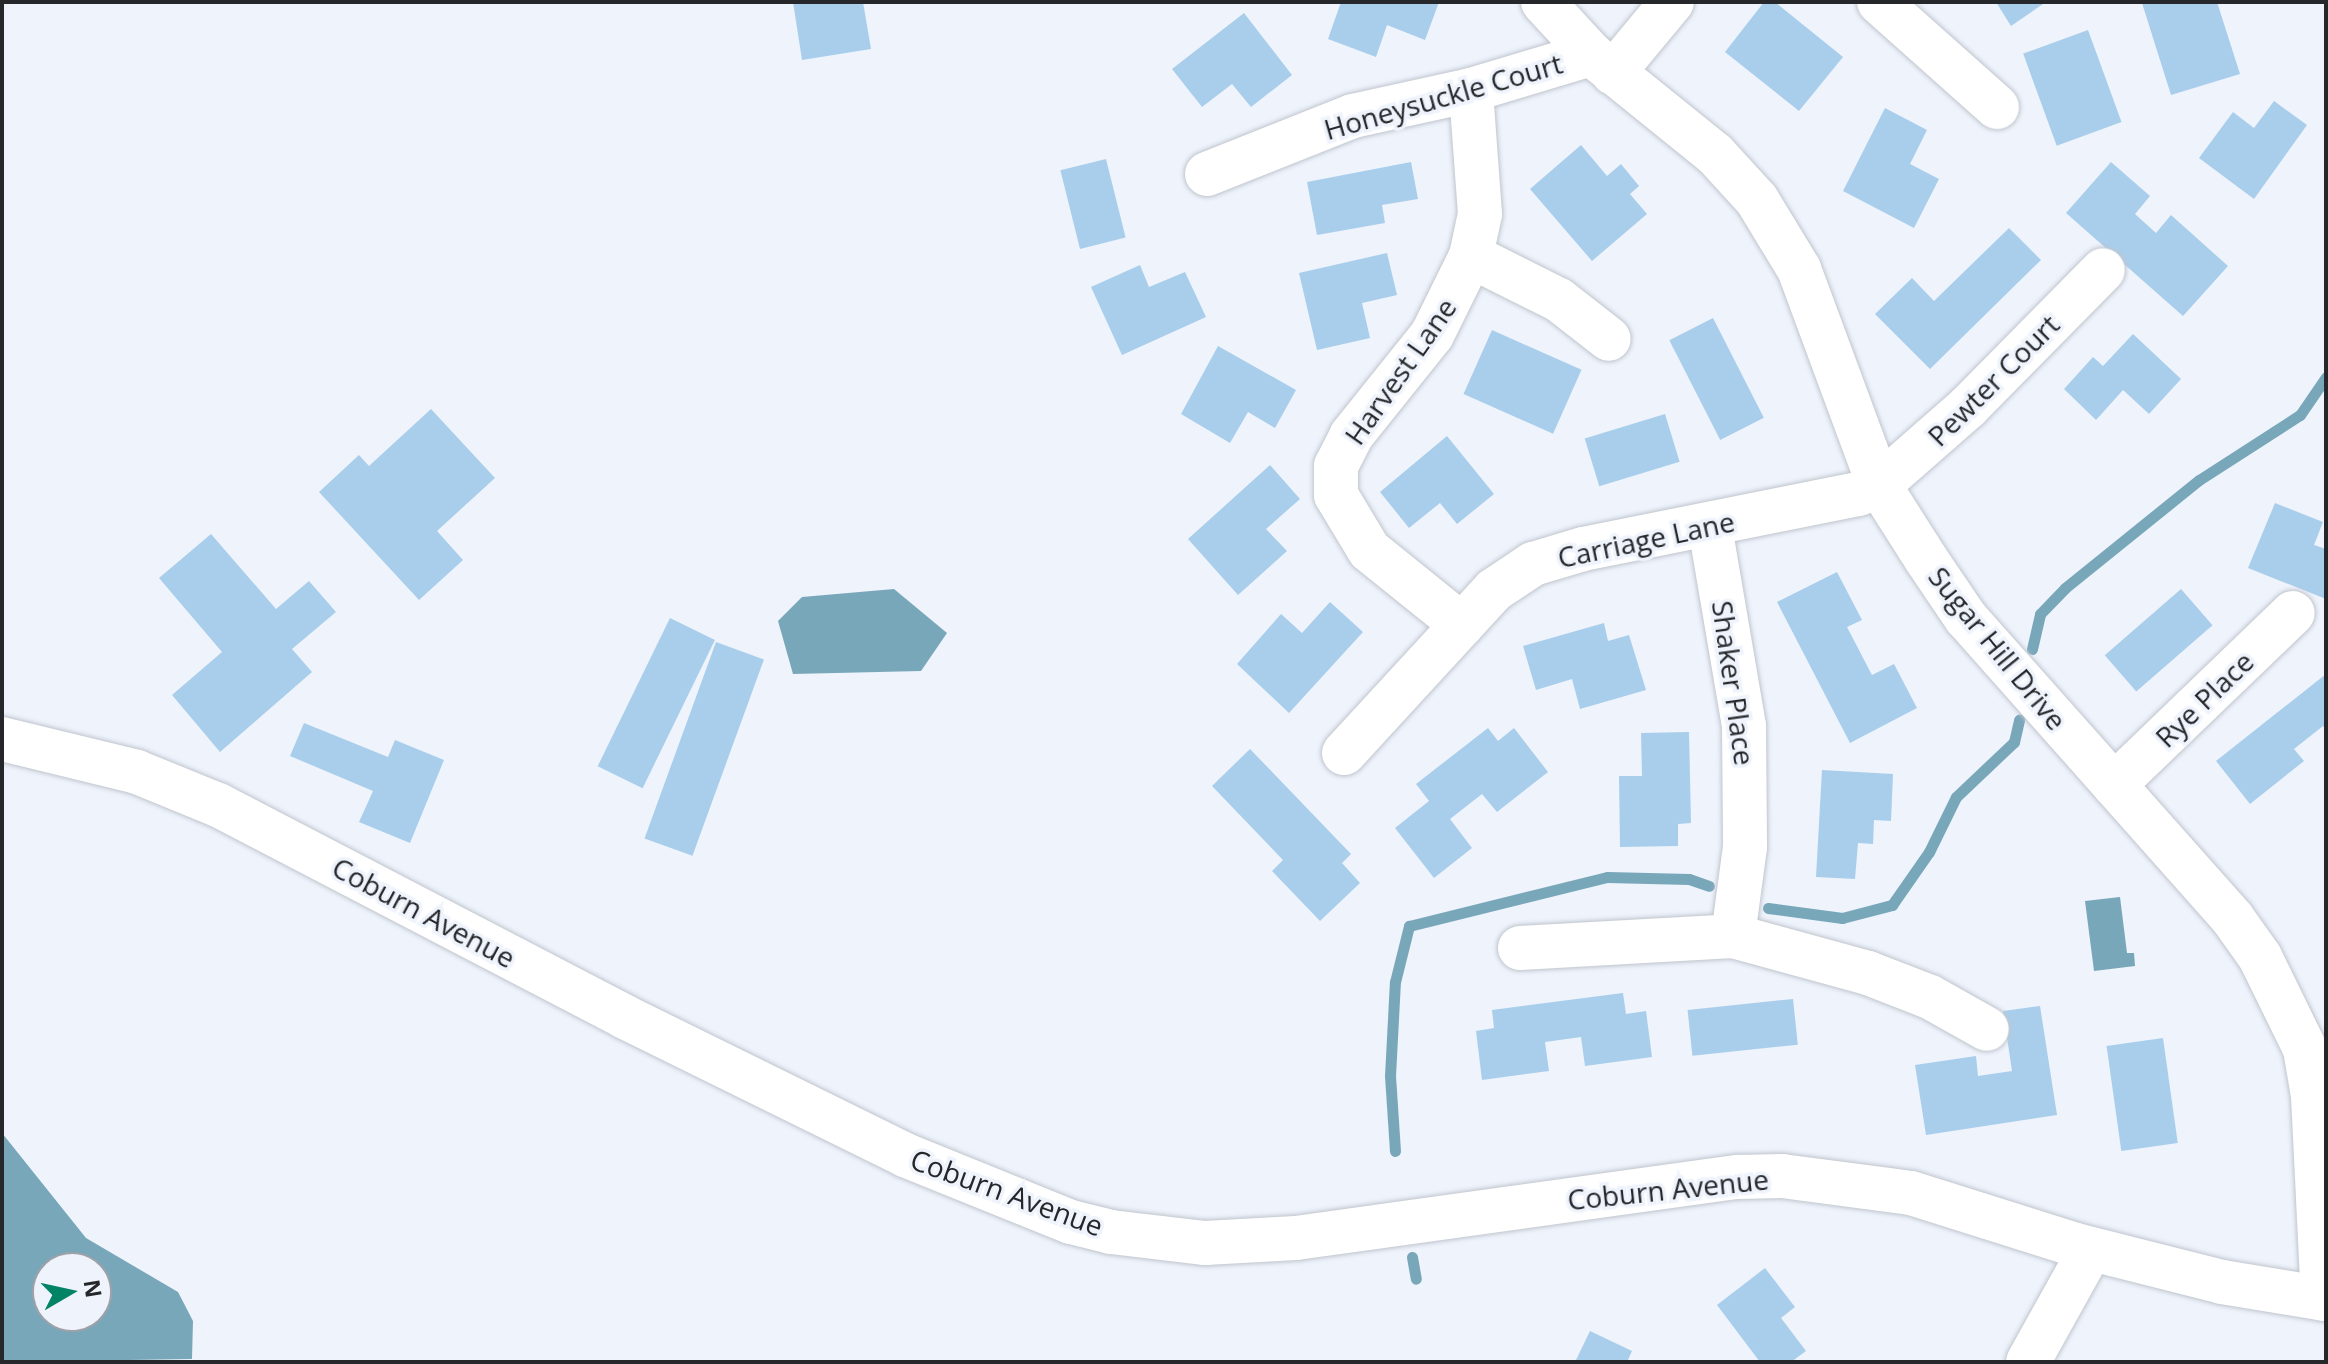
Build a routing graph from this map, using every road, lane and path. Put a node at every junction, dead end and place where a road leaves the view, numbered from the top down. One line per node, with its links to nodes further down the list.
1 (1543, 2): 4 (street, Sugar Hill Drive)
2 (1672, 2): 4 (street)
3 (1879, 2): 6 (street)
4 (1602, 63): 5 (street, Honeysuckle Court); 11 (street, Sugar Hill Drive)
5 (1471, 90): 7 (street, Honeysuckle Court); 8 (street, Harvest Lane)
6 (1997, 107)
7 (1207, 174)
8 (1471, 256): 10 (street); 14 (street, Harvest Lane)
9 (2103, 270): 11 (street, Pewter Court)
10 (1609, 339)
11 (1879, 485): 12 (street, Carriage Lane); 17 (street, Sugar Hill Drive)
12 (1710, 527): 14 (street, Carriage Lane); 18 (street, Shaker Place)
13 (2293, 613): 17 (street, Rye Place)
14 (1462, 625): 16 (street, Carriage Lane)
15 (2, 739): 22 (street, Coburn Avenue)
16 (1344, 753)
17 (2114, 785): 21 (street, Sugar Hill Drive)
18 (1733, 936): 19 (street); 20 (street)
19 (1520, 948)
20 (1987, 1029)
21 (2315, 1048): 23 (street, Sugar Hill Drive)
22 (2091, 1249): 23 (street, Coburn Avenue); 24 (street)
23 (2324, 1299)
24 (2028, 1362)

